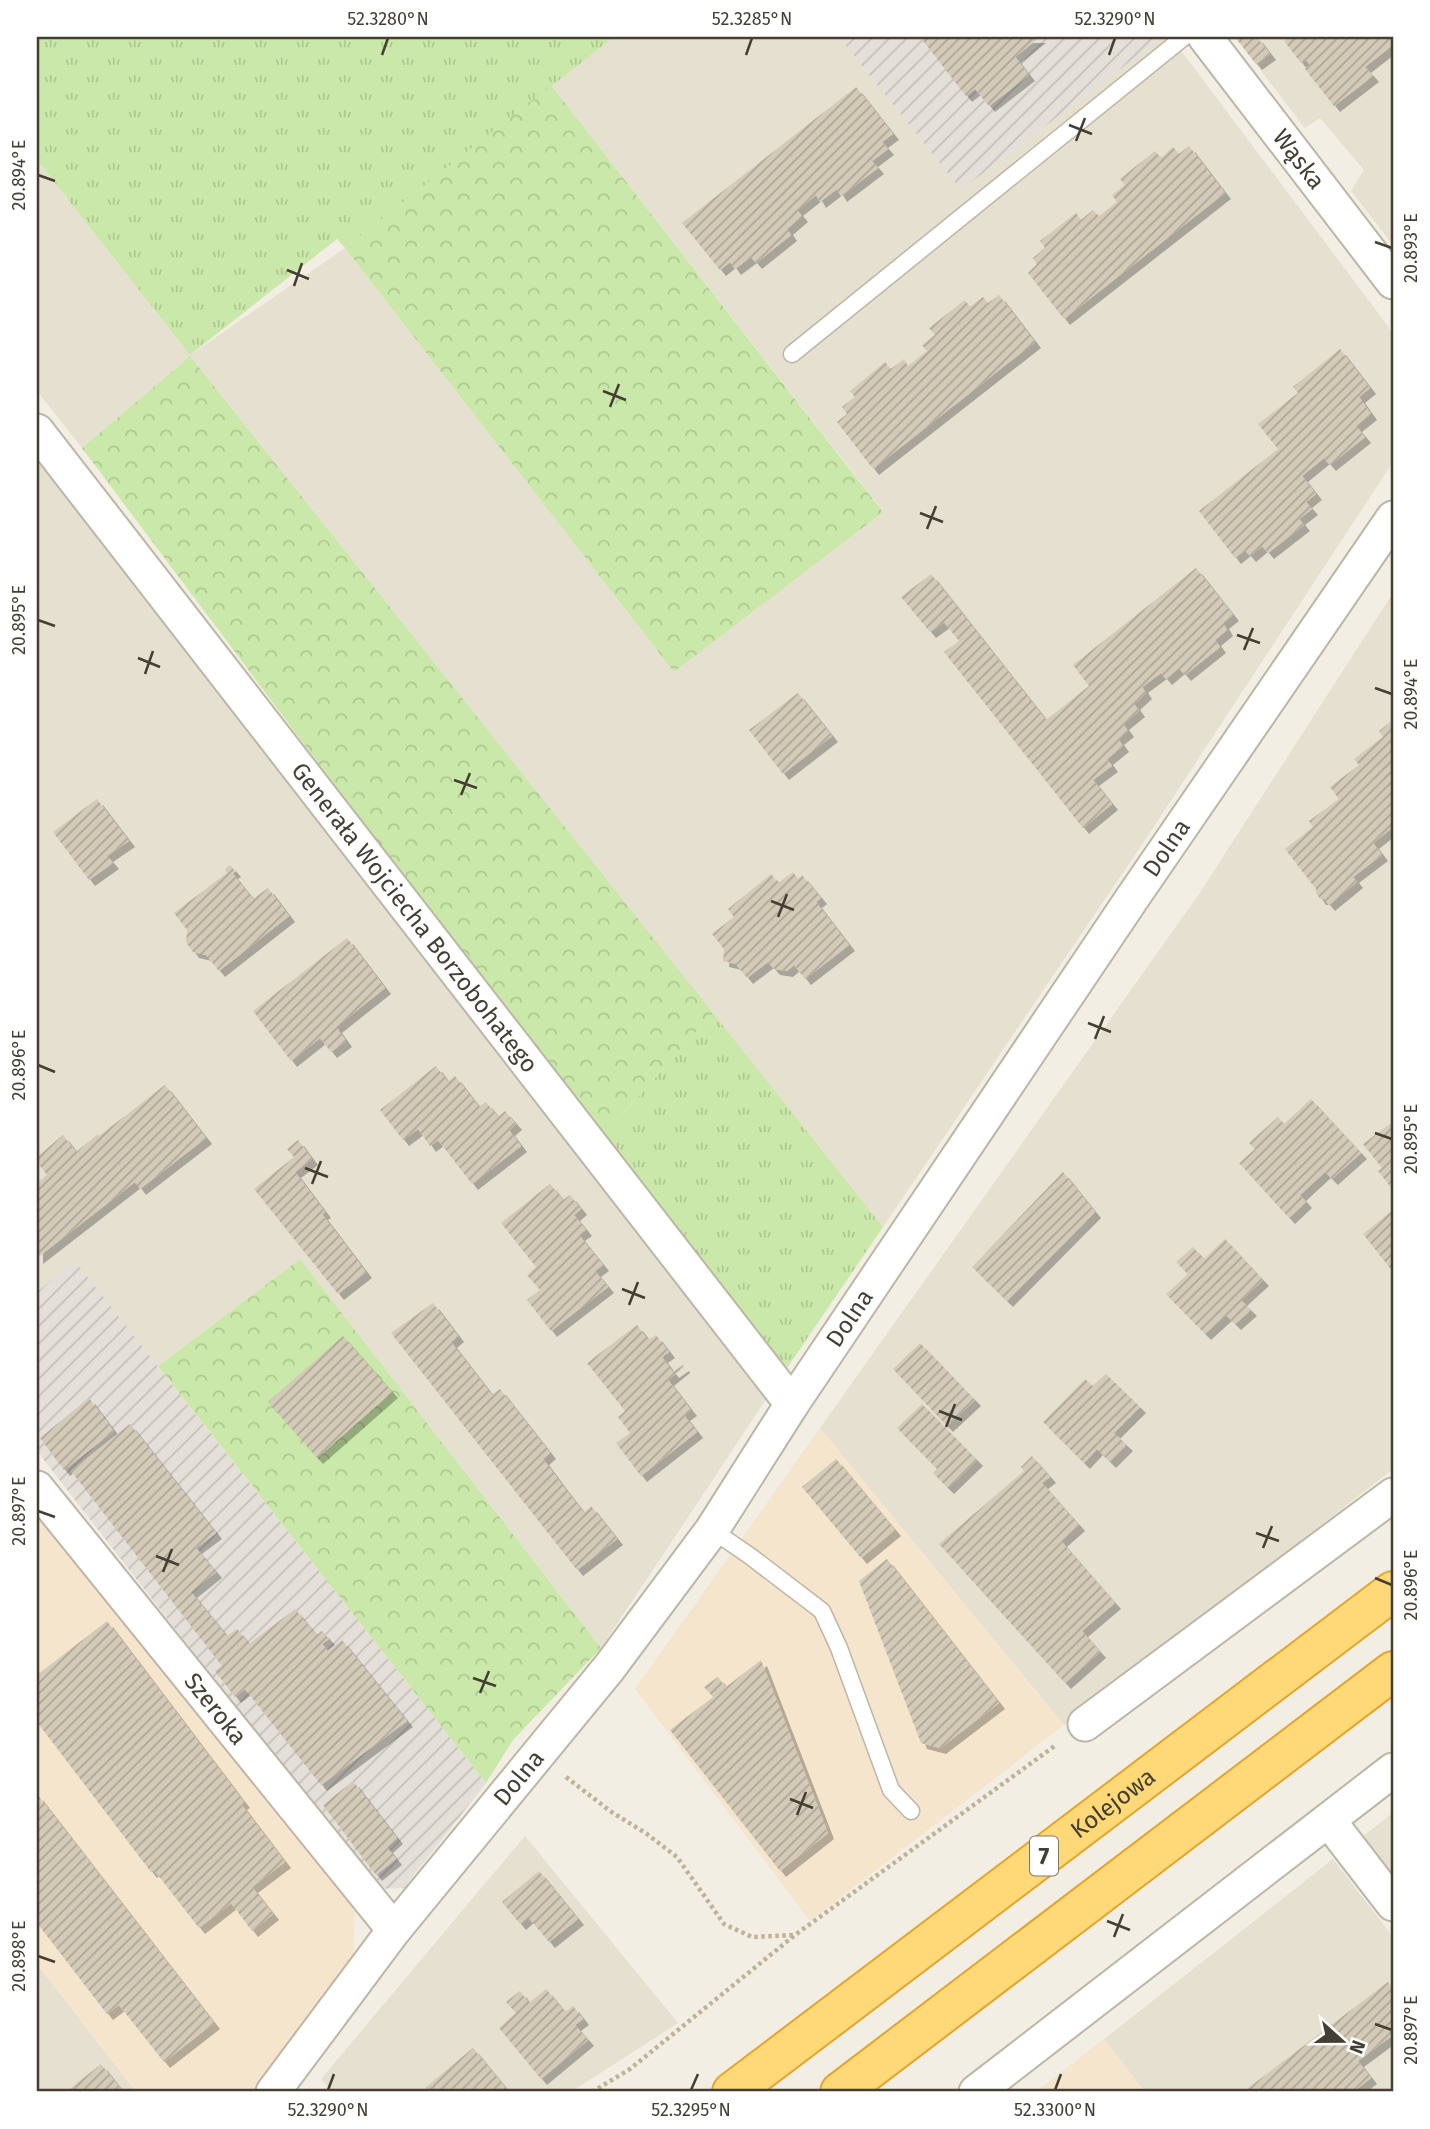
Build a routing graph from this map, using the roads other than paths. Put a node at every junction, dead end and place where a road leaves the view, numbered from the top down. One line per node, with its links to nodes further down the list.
1 (1184, 37): 4 (lane)
2 (1205, 37): 3 (street, Wąska)
3 (1393, 282)
4 (792, 354)
5 (37, 431): 7 (street, Generała Wojciecha Borzobohatego)
6 (1393, 518): 7 (street, Dolna)
7 (792, 1404): 10 (street, Dolna)
8 (37, 1488): 18 (street, Szeroka)
9 (1393, 1495): 13 (street)
10 (712, 1530): 15 (lane); 18 (street, Dolna)
11 (1393, 1591): 20 (highway, Kolejowa / 7)
12 (1393, 1671): 21 (highway)
13 (1085, 1724)
14 (1393, 1770): 16 (street)
15 (911, 1811)
16 (1329, 1821): 17 (street); 22 (street)
17 (1393, 1904)
18 (394, 1930): 19 (street, Dolna)
19 (273, 2092)
20 (732, 2092)
21 (840, 2092)
22 (976, 2092)

